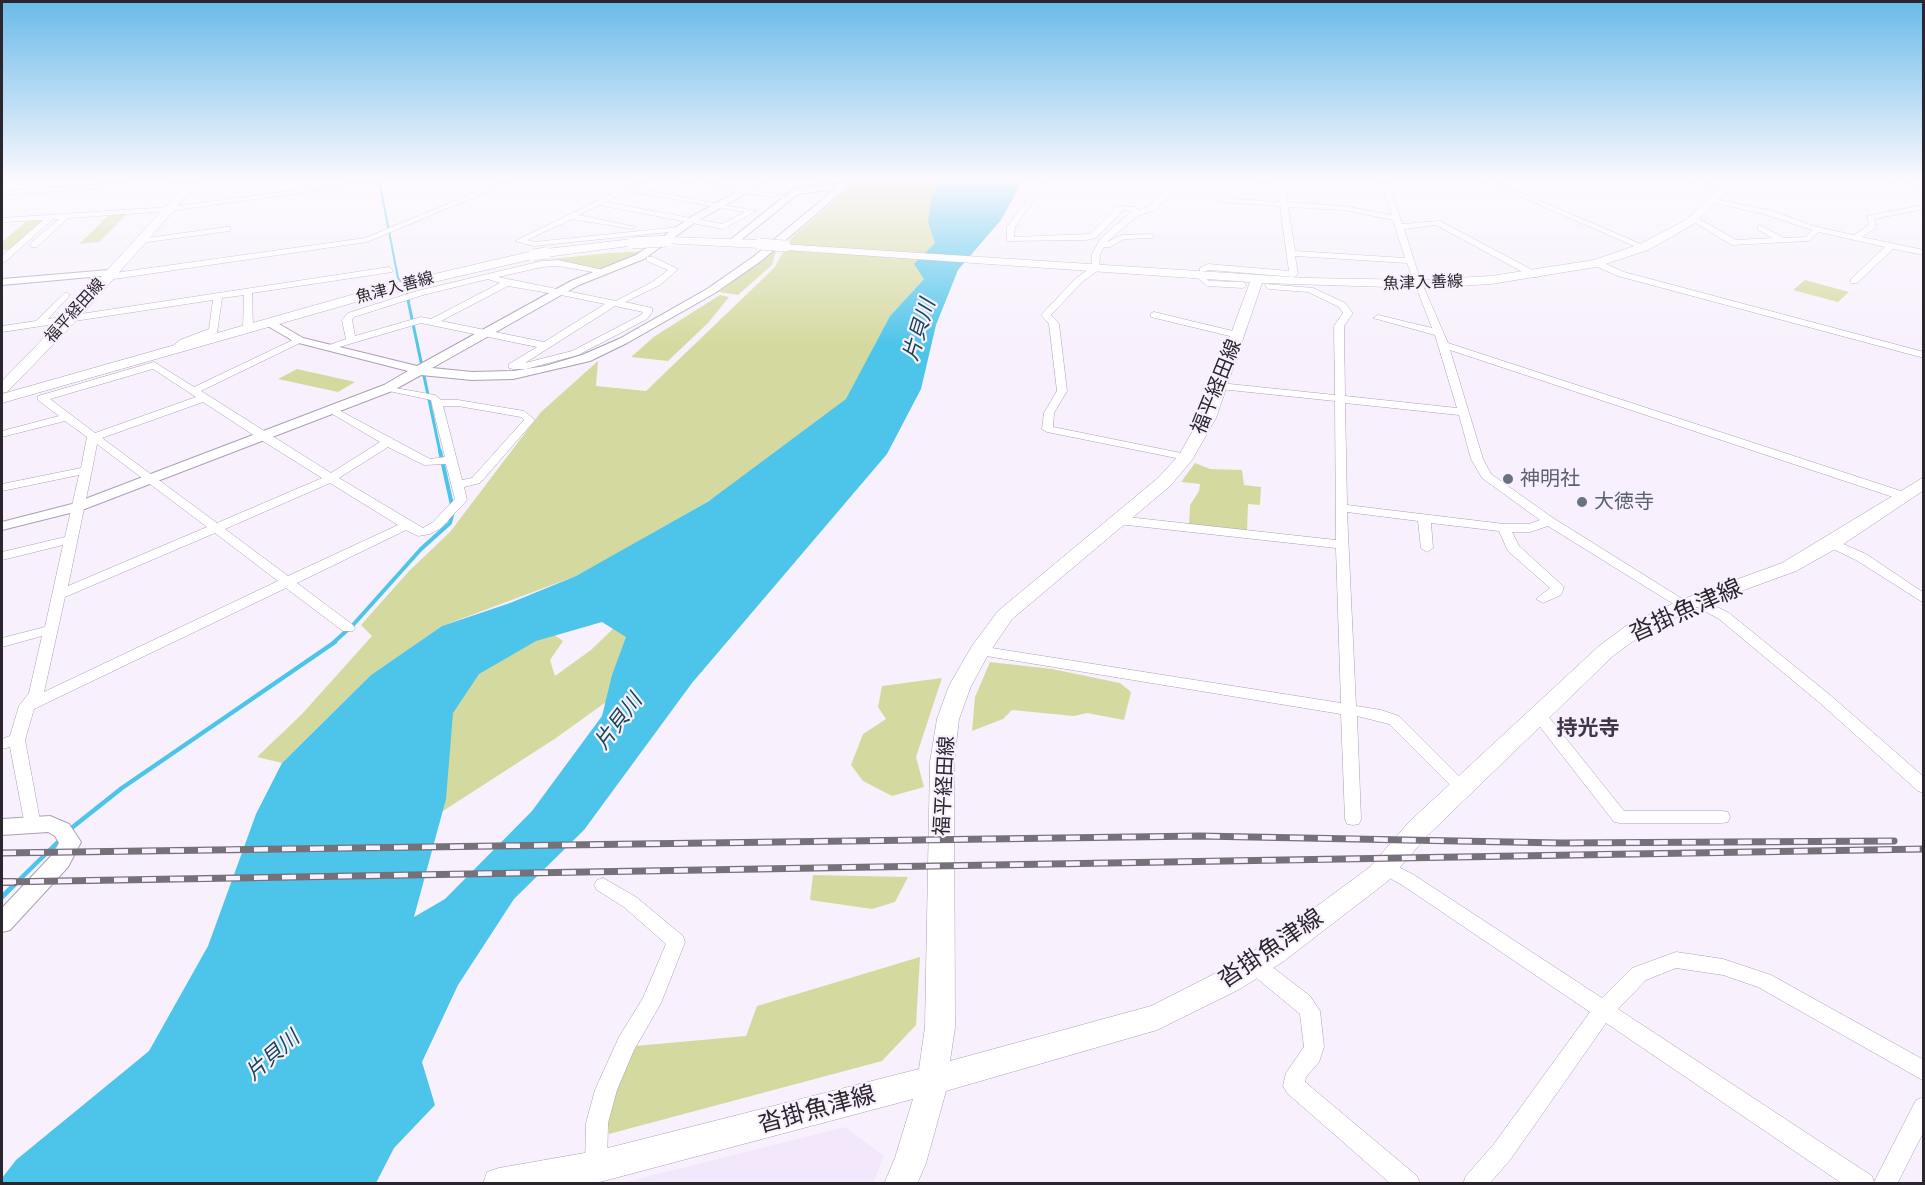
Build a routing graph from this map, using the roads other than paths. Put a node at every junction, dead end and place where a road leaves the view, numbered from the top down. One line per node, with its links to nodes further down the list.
1 (30, 235): 37 (street)
2 (45, 235): 29 (street)
3 (145, 235): 26 (main road, 福平経田線)
4 (181, 235): 26 (street)
5 (378, 235): 43 (street)
6 (531, 235): 34 (street)
7 (620, 235): 34 (street)
8 (670, 235): 42 (street)
9 (741, 235): 28 (street)
10 (784, 235): 74 (street)
11 (1010, 235): 12 (street)
12 (1094, 235)
13 (1109, 235): 31 (street)
14 (1287, 235): 35 (street)
15 (1403, 235): 38 (street)
16 (1460, 235): 44 (street)
17 (1616, 235): 32 (street)
18 (1669, 235): 32 (main road, 魚津入善線)
19 (1722, 235): 27 (street)
20 (1773, 235): 27 (street)
21 (1812, 235): 27 (street)
22 (1848, 235): 25 (street)
23 (1859, 235): 25 (street)
24 (1150, 236): 31 (street)
25 (1856, 237): 30 (street)
26 (140, 241): 43 (main road, 福平経田線)
27 (1783, 241)
28 (733, 242): 34 (main road, 魚津入善線, bridge); 40 (main road, 魚津入善線, bridge)
29 (34, 245)
30 (1891, 246): 33 (street); 46 (street)
31 (1102, 247): 40 (street)
32 (1644, 247): 39 (main road, 魚津入善線)
33 (1923, 253)
34 (538, 254): 42 (street); 45 (street); 61 (main road, 魚津入善線)
35 (1290, 254): 38 (street); 49 (street)
36 (650, 259): 55 (street)
37 (2, 260)
38 (1410, 261): 50 (street)
39 (1596, 263): 44 (main road, 魚津入善線); 73 (street)
40 (1090, 268): 49 (main road, 魚津入善線); 89 (street)
41 (389, 270): 51 (street)
42 (604, 271): 52 (street)
43 (108, 275): 47 (street); 57 (main road, 福平経田線)
44 (1535, 275): 50 (main road, 魚津入善線)
45 (486, 276): 48 (street); 68 (street)
46 (1854, 281)
47 (2, 282)
48 (507, 283): 52 (street); 60 (street)
49 (1257, 283): 50 (main road, 魚津入善線); 66 (main road, 福平経田線); 80 (street)
50 (1420, 284): 65 (street)
51 (248, 291): 54 (street); 63 (street)
52 (561, 292): 55 (street); 64 (street)
53 (66, 295): 59 (street)
54 (218, 295): 57 (street); 72 (street)
55 (616, 303): 69 (street); 69 (street)
56 (1154, 315): 66 (street)
57 (72, 317): 59 (street); 76 (main road, 福平経田線)
58 (1378, 318): 65 (street)
59 (41, 321): 62 (street)
60 (435, 321): 64 (street); 68 (street)
61 (270, 323): 63 (main road, 魚津入善線); 67 (street)
62 (2, 329)
63 (248, 329): 72 (main road, 魚津入善線)
64 (488, 333): 69 (street); 74 (street)
65 (1440, 333): 70 (street)
66 (1238, 335): 75 (main road, 福平経田線)
67 (299, 340): 71 (street); 78 (street)
68 (351, 340): 71 (street)
69 (544, 345)
70 (1444, 345): 83 (street); 96 (street)
71 (326, 348): 74 (street)
72 (172, 351): 79 (main road, 魚津入善線)
73 (1923, 355)
74 (421, 371): 77 (street)
75 (1220, 386): 80 (street); 89 (main road, 福平経田線)
76 (2, 388)
77 (388, 388): 81 (street); 82 (street)
78 (198, 395): 84 (street); 86 (street); 87 (street)
79 (2, 399)
80 (1339, 399): 83 (street); 98 (street)
81 (436, 403): 90 (street); 94 (street)
82 (333, 410): 86 (street); 88 (street)
83 (1463, 412): 101 (street)
84 (67, 417): 85 (street); 87 (street)
85 (2, 434)
86 (262, 436): 92 (street); 93 (street)
87 (93, 437): 91 (street); 93 (street)
88 (388, 442): 90 (street); 92 (street)
89 (1186, 457): 100 (main road, 福平経田線)
90 (451, 460): 94 (street)
91 (86, 470): 95 (street); 97 (street)
92 (331, 478): 102 (street); 104 (street)
93 (150, 481): 97 (street); 104 (street)
94 (457, 484): 102 (street)
95 (2, 487)
96 (1913, 489): 107 (main road, 沓掛魚津線)
97 (77, 507): 103 (street); 106 (street)
98 (1341, 508): 99 (street); 108 (street)
99 (1424, 519): 105 (street); 109 (street)
100 (1118, 520): 108 (street); 119 (main road, 福平経田線)
101 (1550, 521): 105 (street); 115 (street)
102 (407, 525): 111 (street)
103 (2, 526)
104 (216, 528): 111 (street); 112 (street)
105 (1504, 528): 113 (street)
106 (70, 540): 110 (street); 112 (street)
107 (1832, 543): 114 (street); 115 (main road, 沓掛魚津線)
108 (1342, 545): 121 (street)
109 (1427, 548)
110 (2, 556)
111 (287, 582): 116 (street); 120 (street)
112 (59, 595): 117 (street)
113 (1544, 599)
114 (1923, 599)
115 (1691, 603): 122 (main road, 沓掛魚津線); 124 (street)
116 (348, 628)
117 (50, 630): 118 (street); 120 (street)
118 (2, 642)
119 (978, 651): 121 (street); 136 (main road, 福平経田線)
120 (27, 706): 123 (street)
121 (1348, 710): 125 (street); 127 (street)
122 (1539, 715): 125 (main road, 沓掛魚津線); 126 (street)
123 (9, 742): 128 (street)
124 (1923, 787)
125 (1462, 788): 130 (main road, 沓掛魚津線)
126 (1722, 817)
127 (1353, 819)
128 (32, 826): 129 (street); 132 (street)
129 (2, 827)
130 (1385, 867): 133 (main road, 沓掛魚津線); 134 (street)
131 (603, 885): 138 (street)
132 (2, 923)
133 (1255, 965): 136 (main road, 沓掛魚津線); 141 (street)
134 (1604, 1009): 135 (street); 142 (street); 143 (street)
135 (1923, 1071)
136 (933, 1080): 138 (main road, 沓掛魚津線); 140 (main road, 福平経田線)
137 (1923, 1107): 144 (street)
138 (596, 1167): 139 (main road, 沓掛魚津線)
139 (499, 1184)
140 (900, 1184)
141 (1408, 1184)
142 (1474, 1184)
143 (1864, 1184)
144 (1885, 1184)

